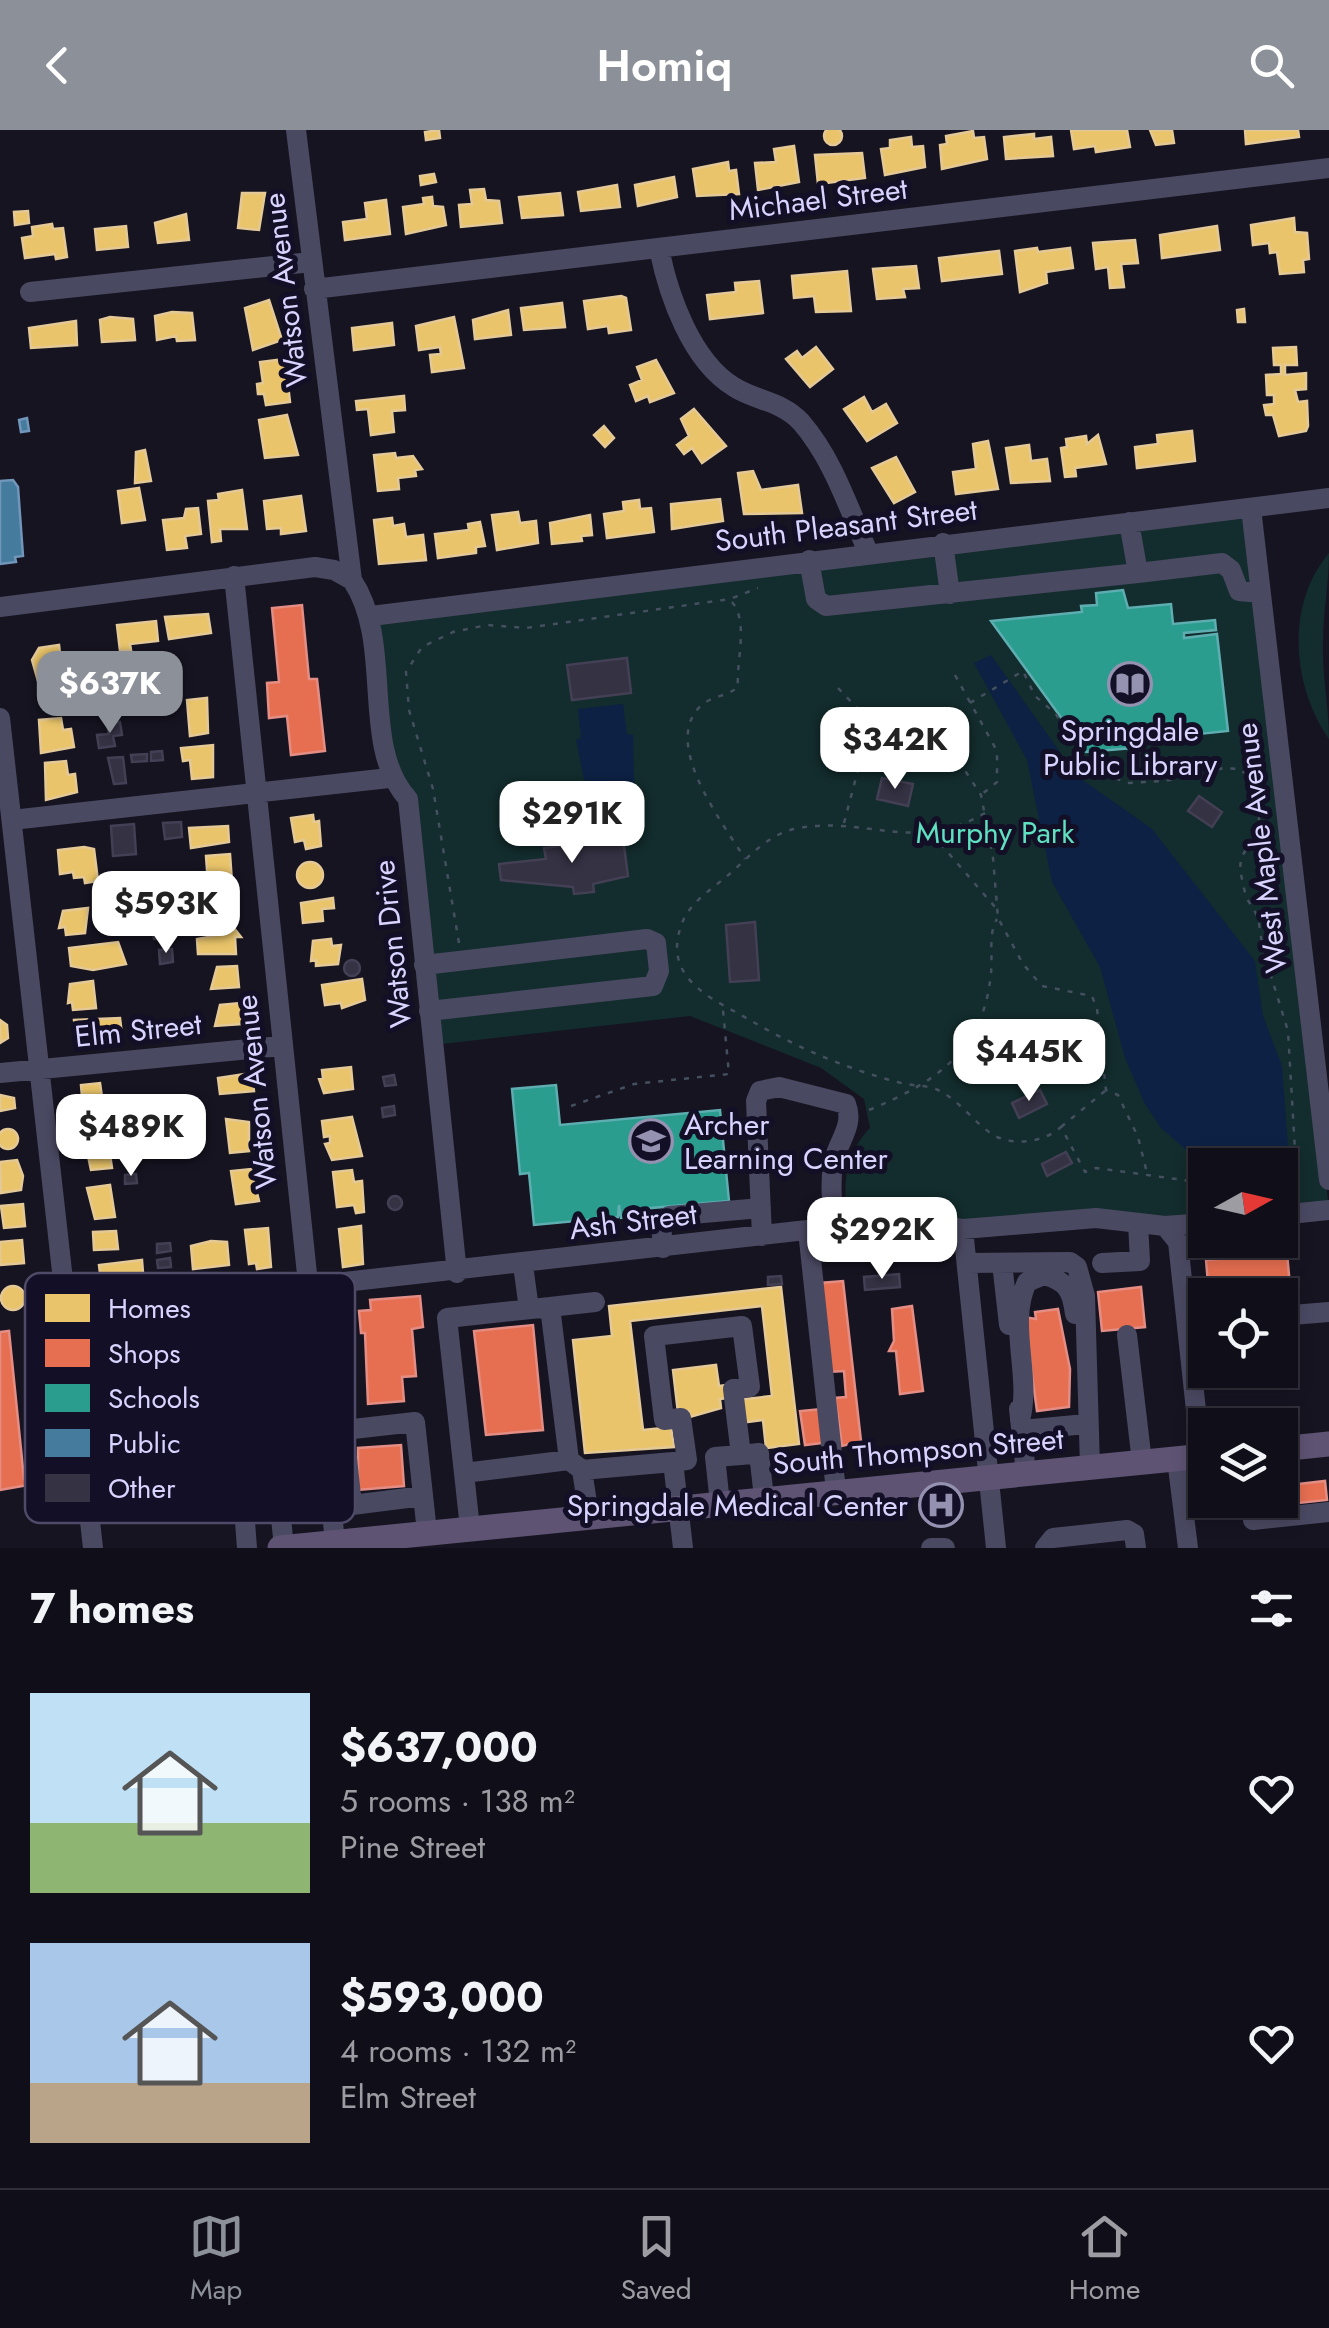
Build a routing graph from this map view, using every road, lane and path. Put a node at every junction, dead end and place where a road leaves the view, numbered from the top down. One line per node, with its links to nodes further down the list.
1 (296, 130): 4 (street, Watson Avenue)
2 (1329, 168): 3 (street, Michael Street)
3 (659, 248): 5 (street, Michael Street); 11 (street)
4 (310, 262): 5 (street, Watson Avenue); 6 (street)
5 (314, 289): 15 (street, Watson Avenue)
6 (30, 292)
7 (1329, 498): 8 (street, South Pleasant Street)
8 (1251, 508): 9 (street, South Pleasant Street); 16 (street, West Maple Avenue)
9 (1130, 522): 10 (street, South Pleasant Street); 13 (street)
10 (943, 543): 11 (street, South Pleasant Street); 17 (street)
11 (868, 552): 12 (street, South Pleasant Street)
12 (808, 560): 17 (street); 19 (street, South Pleasant Street)
13 (1138, 573): 16 (street); 17 (street)
14 (234, 576): 15 (street); 18 (street); 26 (street, Watson Avenue)
15 (352, 580): 19 (street, Watson Avenue)
16 (1261, 593): 38 (street, West Maple Avenue)
17 (950, 594)
18 (0, 607)
19 (371, 616): 25 (street, Watson Drive)
20 (956, 675): 22 (path)
21 (838, 688): 23 (path)
22 (970, 703): 27 (path); 49 (path)
23 (864, 717): 27 (path); 30 (path)
24 (0, 718): 29 (street)
25 (389, 778): 26 (street); 36 (street, Watson Drive)
26 (255, 794): 29 (street); 41 (street, Watson Avenue)
27 (981, 795): 28 (path)
28 (984, 813): 31 (path); 33 (path)
29 (12, 820): 42 (street)
30 (843, 825): 31 (path); 32 (path)
31 (931, 832): 33 (path)
32 (746, 860): 35 (path); 39 (path)
33 (997, 909): 34 (path)
34 (998, 918): 44 (path); 45 (path)
35 (460, 945)
36 (424, 965): 40 (street, Watson Drive); 40 (street)
37 (1329, 978): 38 (street)
38 (1306, 980): 51 (street, West Maple Avenue)
39 (723, 1009): 44 (path); 46 (path)
40 (429, 1011): 70 (street, Watson Drive)
41 (281, 1046): 42 (street, Elm Street); 69 (street, Watson Avenue)
42 (41, 1069): 43 (street, Elm Street); 68 (street)
43 (0, 1073)
44 (918, 1086): 47 (path); 48 (path)
45 (1106, 1090): 48 (path); 50 (path)
46 (571, 1106)
47 (850, 1113): 53 (street); 59 (street)
48 (1061, 1127): 50 (path)
49 (1295, 1148)
50 (1148, 1175): 52 (path)
51 (1329, 1180)
52 (1188, 1181)
53 (761, 1208): 62 (street); 63 (street)
54 (1329, 1210): 55 (street)
55 (1298, 1213)
56 (1138, 1223): 58 (street, Ash Street); 60 (street, Ash Street); 66 (street)
57 (1188, 1224): 58 (street, Ash Street)
58 (1165, 1226): 72 (street)
59 (835, 1227): 60 (street, Ash Street); 61 (street, Ash Street)
60 (963, 1229): 64 (street)
61 (808, 1230): 62 (street, Ash Street); 95 (street)
62 (762, 1236): 63 (street, Ash Street)
63 (663, 1248): 67 (street, Ash Street)
64 (967, 1263): 65 (street); 94 (street)
65 (1002, 1263): 79 (street); 81 (street)
66 (1102, 1263)
67 (523, 1265): 70 (street, Ash Street); 75 (street)
68 (64, 1273)
69 (306, 1273)
70 (457, 1273): 71 (street, Ash Street)
71 (355, 1283)
72 (1188, 1287)
73 (595, 1302): 74 (street)
74 (550, 1307): 75 (street); 90 (street)
75 (528, 1309): 93 (street)
76 (1329, 1312): 77 (street)
77 (1298, 1315)
78 (1127, 1335): 89 (street)
79 (1086, 1353): 80 (street); 81 (street)
80 (1086, 1424): 81 (street); 91 (street)
81 (1021, 1425): 92 (street)
82 (355, 1429): 96 (street)
83 (1329, 1444): 84 (main road)
84 (1298, 1447)
85 (742, 1454): 86 (street); 88 (street); 97 (street)
86 (714, 1457): 88 (street); 99 (street)
87 (1188, 1458): 89 (main road, South Thompson Street)
88 (680, 1461): 90 (street); 102 (street)
89 (1142, 1462): 91 (main road, South Thompson Street)
90 (576, 1465): 93 (street); 106 (street)
91 (1090, 1468): 92 (main road, South Thompson Street)
92 (1026, 1473): 94 (main road, South Thompson Street)
93 (464, 1474): 112 (street)
94 (989, 1477): 95 (main road, South Thompson Street); 123 (street)
95 (836, 1491): 97 (main road, South Thompson Street)
96 (424, 1496): 98 (street); 113 (street)
97 (764, 1498): 99 (main road, South Thompson Street)
98 (376, 1502): 101 (street); 114 (street)
99 (720, 1502): 102 (main road, South Thompson Street)
100 (1329, 1504): 103 (street)
101 (355, 1505)
102 (678, 1506): 106 (main road, South Thompson Street); 120 (street)
103 (1298, 1507)
104 (1329, 1512): 105 (street)
105 (1298, 1515)
106 (589, 1516): 112 (main road, South Thompson Street)
107 (1190, 1518): 126 (street)
108 (90, 1523): 117 (street)
109 (245, 1523): 118 (street)
110 (284, 1523): 119 (street)
111 (333, 1523): 116 (street, Watson Avenue)
112 (470, 1528): 113 (main road, South Thompson Street)
113 (428, 1532): 114 (main road, South Thompson Street)
114 (379, 1537): 116 (main road, South Thompson Street)
115 (1088, 1541): 124 (street); 125 (street)
116 (335, 1542): 119 (main road, South Thompson Street)
117 (93, 1548)
118 (247, 1548)
119 (282, 1548)
120 (683, 1548)
121 (931, 1548): 122 (street)
122 (945, 1548)
123 (996, 1548)
124 (1045, 1548)
125 (1136, 1548)
126 (1188, 1548)

